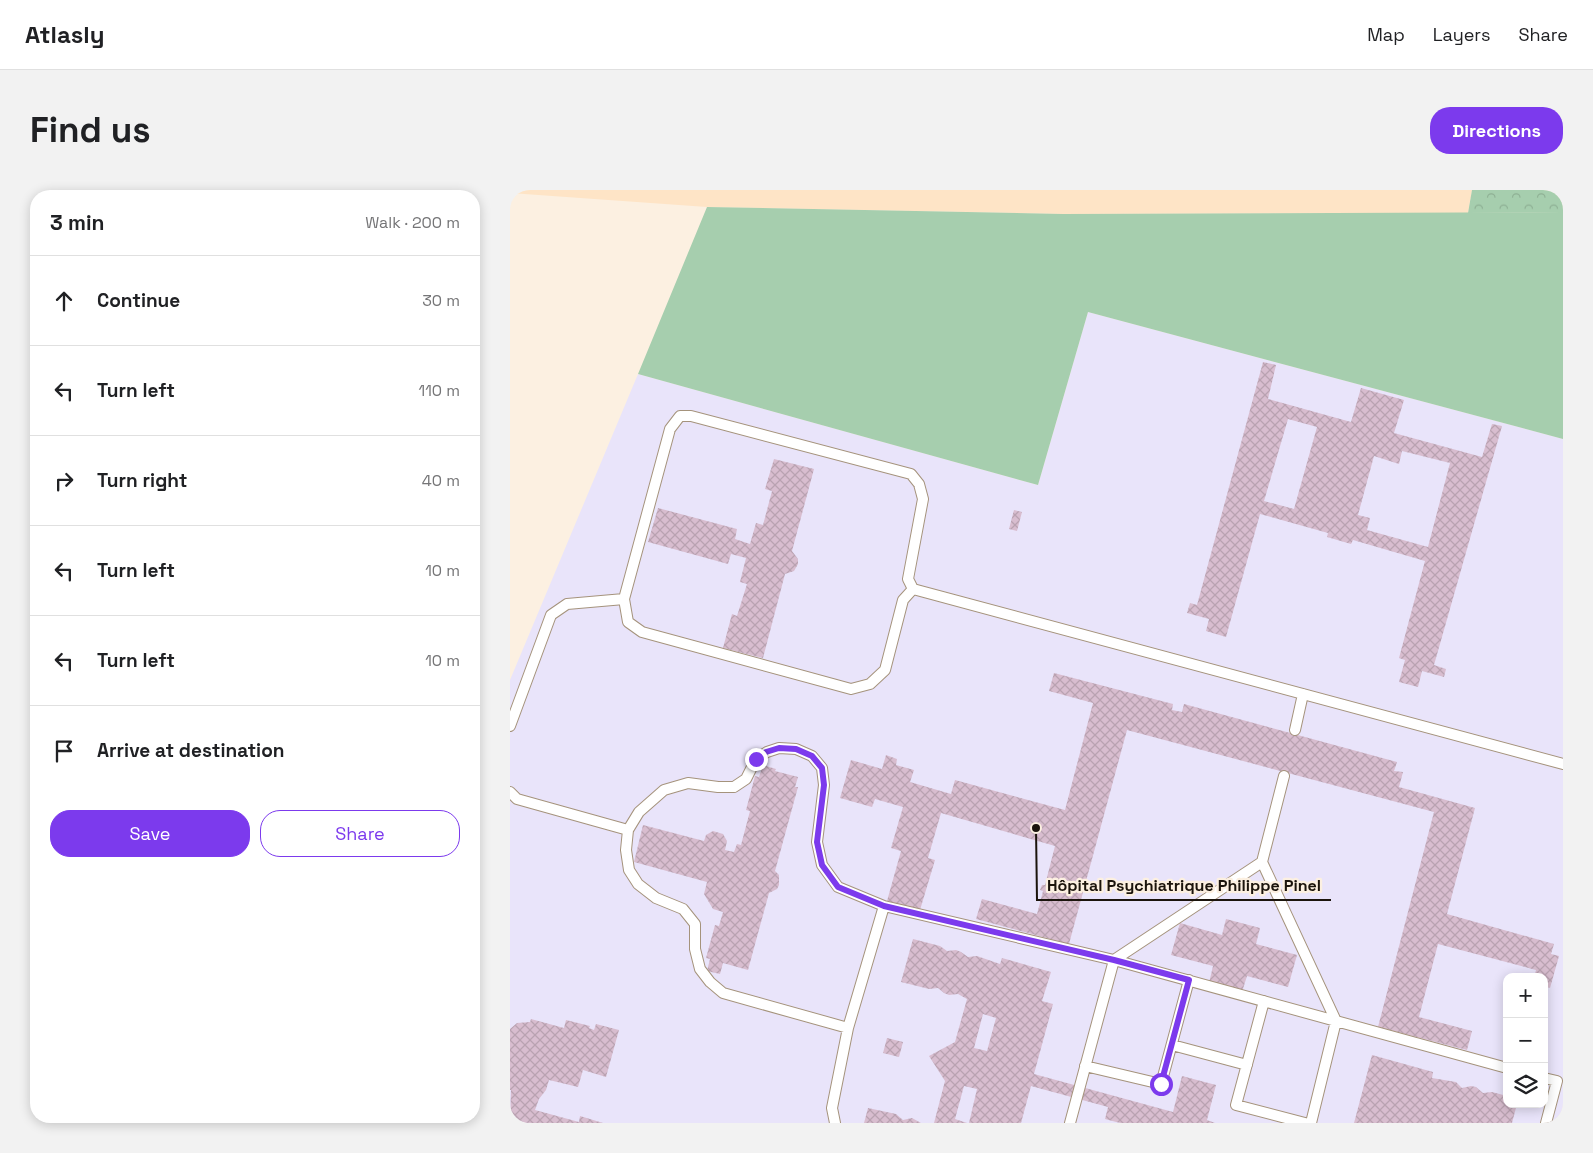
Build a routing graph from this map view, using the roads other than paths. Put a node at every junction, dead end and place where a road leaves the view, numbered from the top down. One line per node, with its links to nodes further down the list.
1 (913, 589): 2 (lane); 2 (lane); 3 (lane)
2 (624, 599): 4 (lane)
3 (1303, 694): 5 (lane); 6 (lane)
4 (510, 726)
5 (1295, 730)
6 (1563, 764)
7 (1284, 776): 10 (lane)
8 (510, 792): 9 (lane)
9 (628, 830): 11 (lane); 16 (lane)
10 (1262, 862): 12 (lane); 15 (lane)
11 (884, 906): 12 (lane); 16 (lane)
12 (1114, 960): 13 (lane); 19 (lane)
13 (1189, 980): 14 (lane); 17 (lane)
14 (1264, 1001): 15 (lane); 18 (lane)
15 (1336, 1021): 20 (lane); 25 (lane)
16 (848, 1028): 22 (lane)
17 (1172, 1045): 18 (lane); 19 (lane)
18 (1247, 1065): 24 (lane)
19 (1085, 1066): 23 (lane)
20 (1503, 1067)
21 (1548, 1079): 26 (lane)
22 (834, 1123)
23 (1070, 1123)
24 (1305, 1123)
25 (1311, 1123)
26 (1546, 1123)

